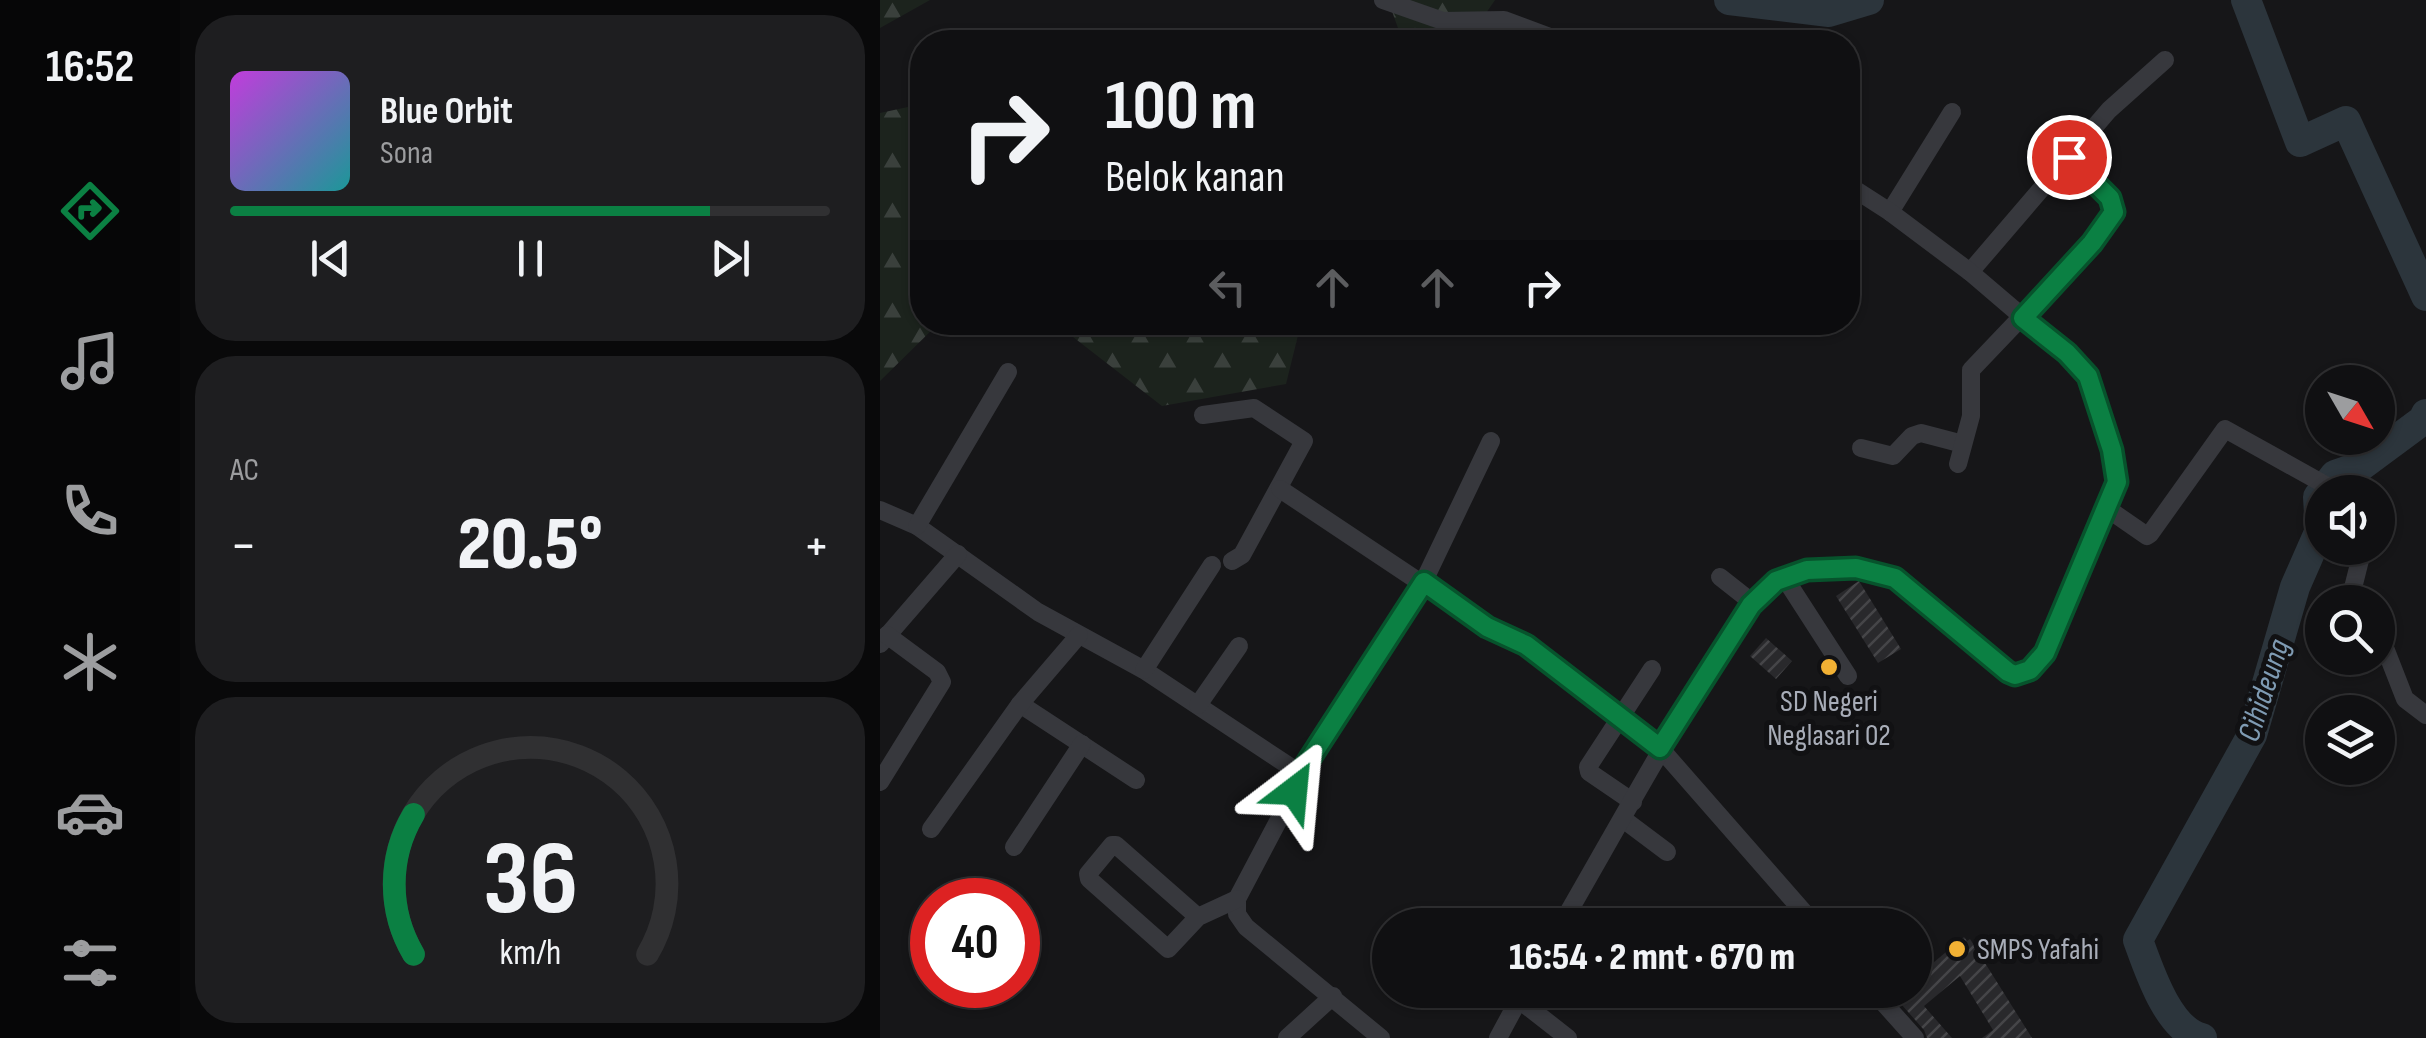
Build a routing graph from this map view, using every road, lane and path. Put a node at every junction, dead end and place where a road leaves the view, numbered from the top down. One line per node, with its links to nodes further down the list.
1 (1383, 0): 2 (street)
2 (1531, 30)
3 (2164, 60): 5 (street)
4 (1952, 112): 7 (street)
5 (2069, 157): 8 (street); 9 (street)
6 (1860, 193): 7 (street)
7 (1890, 212): 8 (street)
8 (1970, 272): 9 (street)
9 (2023, 318): 13 (street); 18 (street)
10 (1008, 372): 20 (street)
11 (1202, 415): 17 (street)
12 (1491, 442): 24 (street)
13 (1963, 444): 14 (street); 15 (street)
14 (1861, 448)
15 (1958, 464)
16 (2309, 475): 18 (street)
17 (1280, 490): 24 (street); 30 (street)
18 (2108, 509): 23 (street)
19 (880, 510): 20 (street)
20 (918, 526): 21 (street)
21 (958, 554): 26 (street); 27 (street)
22 (1720, 577): 25 (street)
23 (1784, 577): 25 (street); 32 (street)
24 (1424, 582): 36 (street); 40 (street)
25 (1753, 603): 38 (street)
26 (1079, 635): 30 (street); 33 (street)
27 (884, 640): 41 (street)
28 (1240, 646): 34 (street)
29 (1652, 669): 36 (street)
30 (1144, 670): 34 (street)
31 (2395, 675): 35 (street)
32 (1848, 676)
33 (1020, 704): 37 (street); 44 (street)
34 (1198, 705): 40 (street)
35 (2426, 715)
36 (1623, 717): 38 (street); 42 (street)
37 (1082, 744): 39 (street); 45 (street)
38 (1660, 748): 42 (street); 49 (street)
39 (1136, 780)
40 (1296, 780): 47 (street)
41 (880, 782)
42 (1633, 802): 43 (street)
43 (1623, 819): 46 (street); 48 (street)
44 (931, 829)
45 (1014, 846)
46 (1667, 852)
47 (1237, 899): 50 (street); 51 (street)
48 (1572, 908)
49 (1800, 908)
50 (1198, 917): 50 (street)
51 (1333, 996): 57 (street); 58 (street)
52 (1515, 1008): 56 (street)
53 (1535, 1008): 59 (street)
54 (1886, 1008): 55 (street)
55 (1906, 1035)
56 (1501, 1037)
57 (1287, 1038)
58 (1381, 1038)
59 (1568, 1038)

